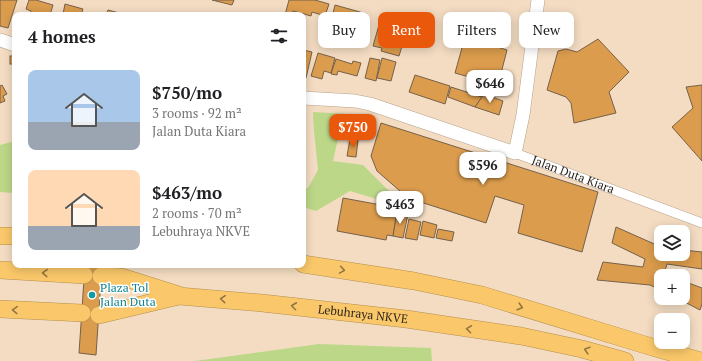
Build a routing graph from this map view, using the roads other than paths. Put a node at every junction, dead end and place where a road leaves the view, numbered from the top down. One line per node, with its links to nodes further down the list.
1 (538, 0): 5 (main road)
2 (0, 40): 3 (main road)
3 (12, 44)
4 (306, 98): 5 (main road, Jalan Duta Kiara)
5 (514, 153): 6 (street, Jalan Duta Kiara)
6 (702, 222)
7 (0, 236): 8 (highway)
8 (12, 236)
9 (306, 264): 18 (highway, one-way to 18)
10 (0, 270): 11 (highway, one-way to 10)
11 (84, 275)
12 (102, 276): 13 (highway)
13 (179, 296): 16 (highway, Lebuhraya NKVE); 17 (highway, Lebuhraya NKVE, one-way to 13)
14 (0, 309): 15 (highway, one-way to 14)
15 (82, 313)
16 (99, 315)
17 (625, 361)
18 (701, 361)

